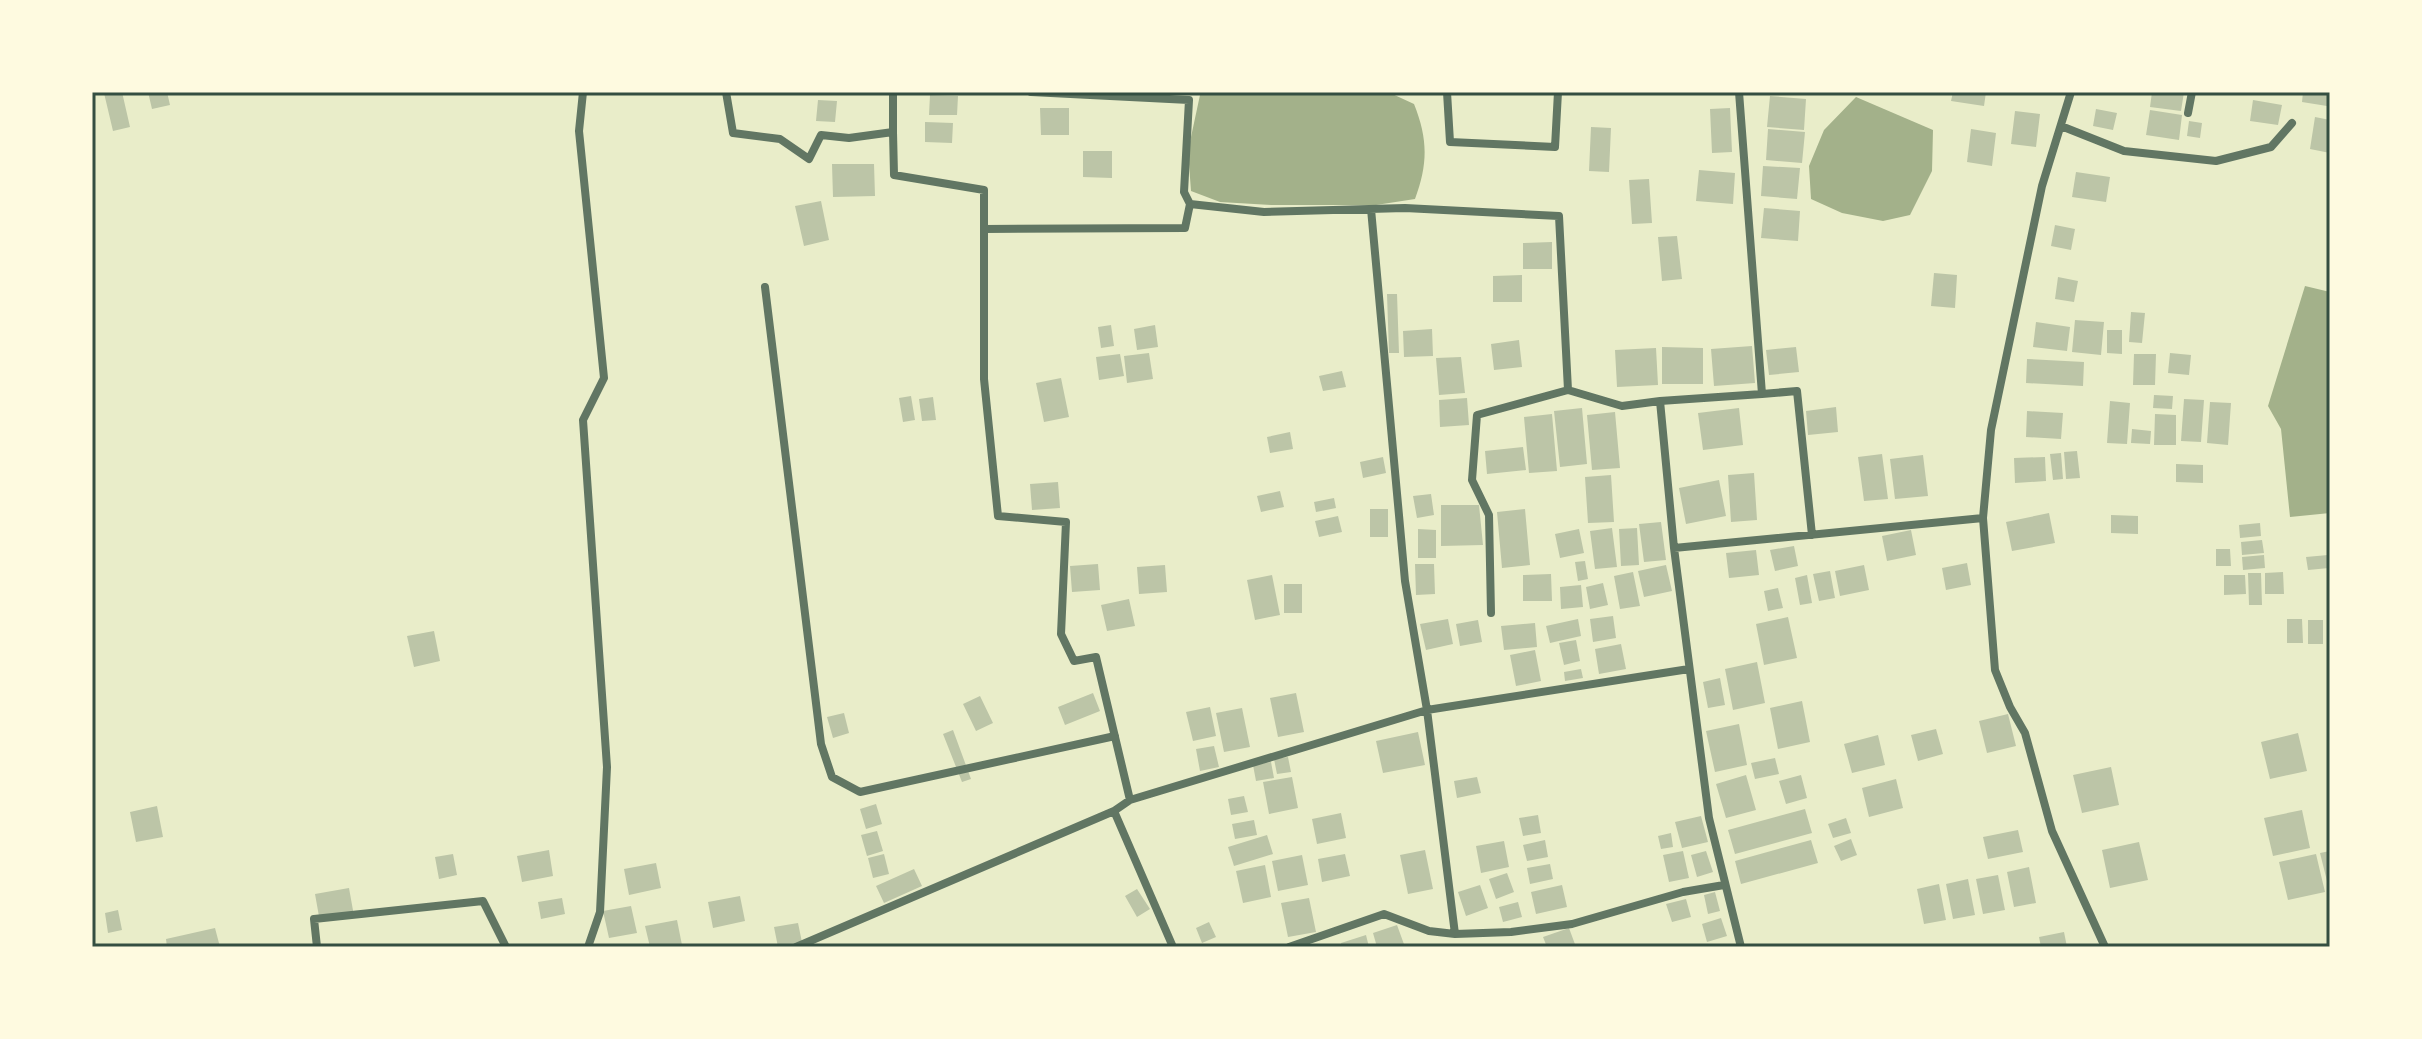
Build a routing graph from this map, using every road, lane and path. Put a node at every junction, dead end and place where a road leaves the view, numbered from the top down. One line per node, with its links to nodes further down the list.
1 (583, 92): 34 (street)
2 (726, 92): 13 (street)
3 (893, 92): 13 (street)
4 (1031, 92): 14 (street)
5 (1447, 92): 6 (street)
6 (1558, 92)
7 (1739, 92): 19 (street)
8 (2071, 92): 12 (street)
9 (2192, 92): 10 (street)
10 (2188, 113)
11 (2292, 123): 12 (street)
12 (2061, 126): 21 (street)
13 (893, 132): 16 (street)
14 (1190, 204): 15 (street); 16 (street)
15 (1371, 209): 18 (street); 26 (street)
16 (984, 229): 27 (street)
17 (765, 287): 27 (street)
18 (1568, 390): 20 (street); 24 (street)
19 (1762, 394): 20 (street); 22 (street)
20 (1660, 401): 23 (street)
21 (1983, 518): 22 (street); 39 (street)
22 (1812, 535): 23 (street)
23 (1674, 548): 25 (street)
24 (1491, 613)
25 (1689, 669): 26 (street); 30 (street)
26 (1427, 710): 28 (street); 31 (street)
27 (1115, 736): 28 (street)
28 (1130, 800): 29 (street)
29 (1114, 811): 35 (street); 36 (street)
30 (1724, 885): 31 (street); 38 (street)
31 (1455, 934): 37 (street)
32 (317, 947): 33 (street)
33 (506, 947)
34 (588, 947)
35 (796, 947)
36 (1173, 947)
37 (1289, 947)
38 (1741, 947)
39 (2105, 947)

